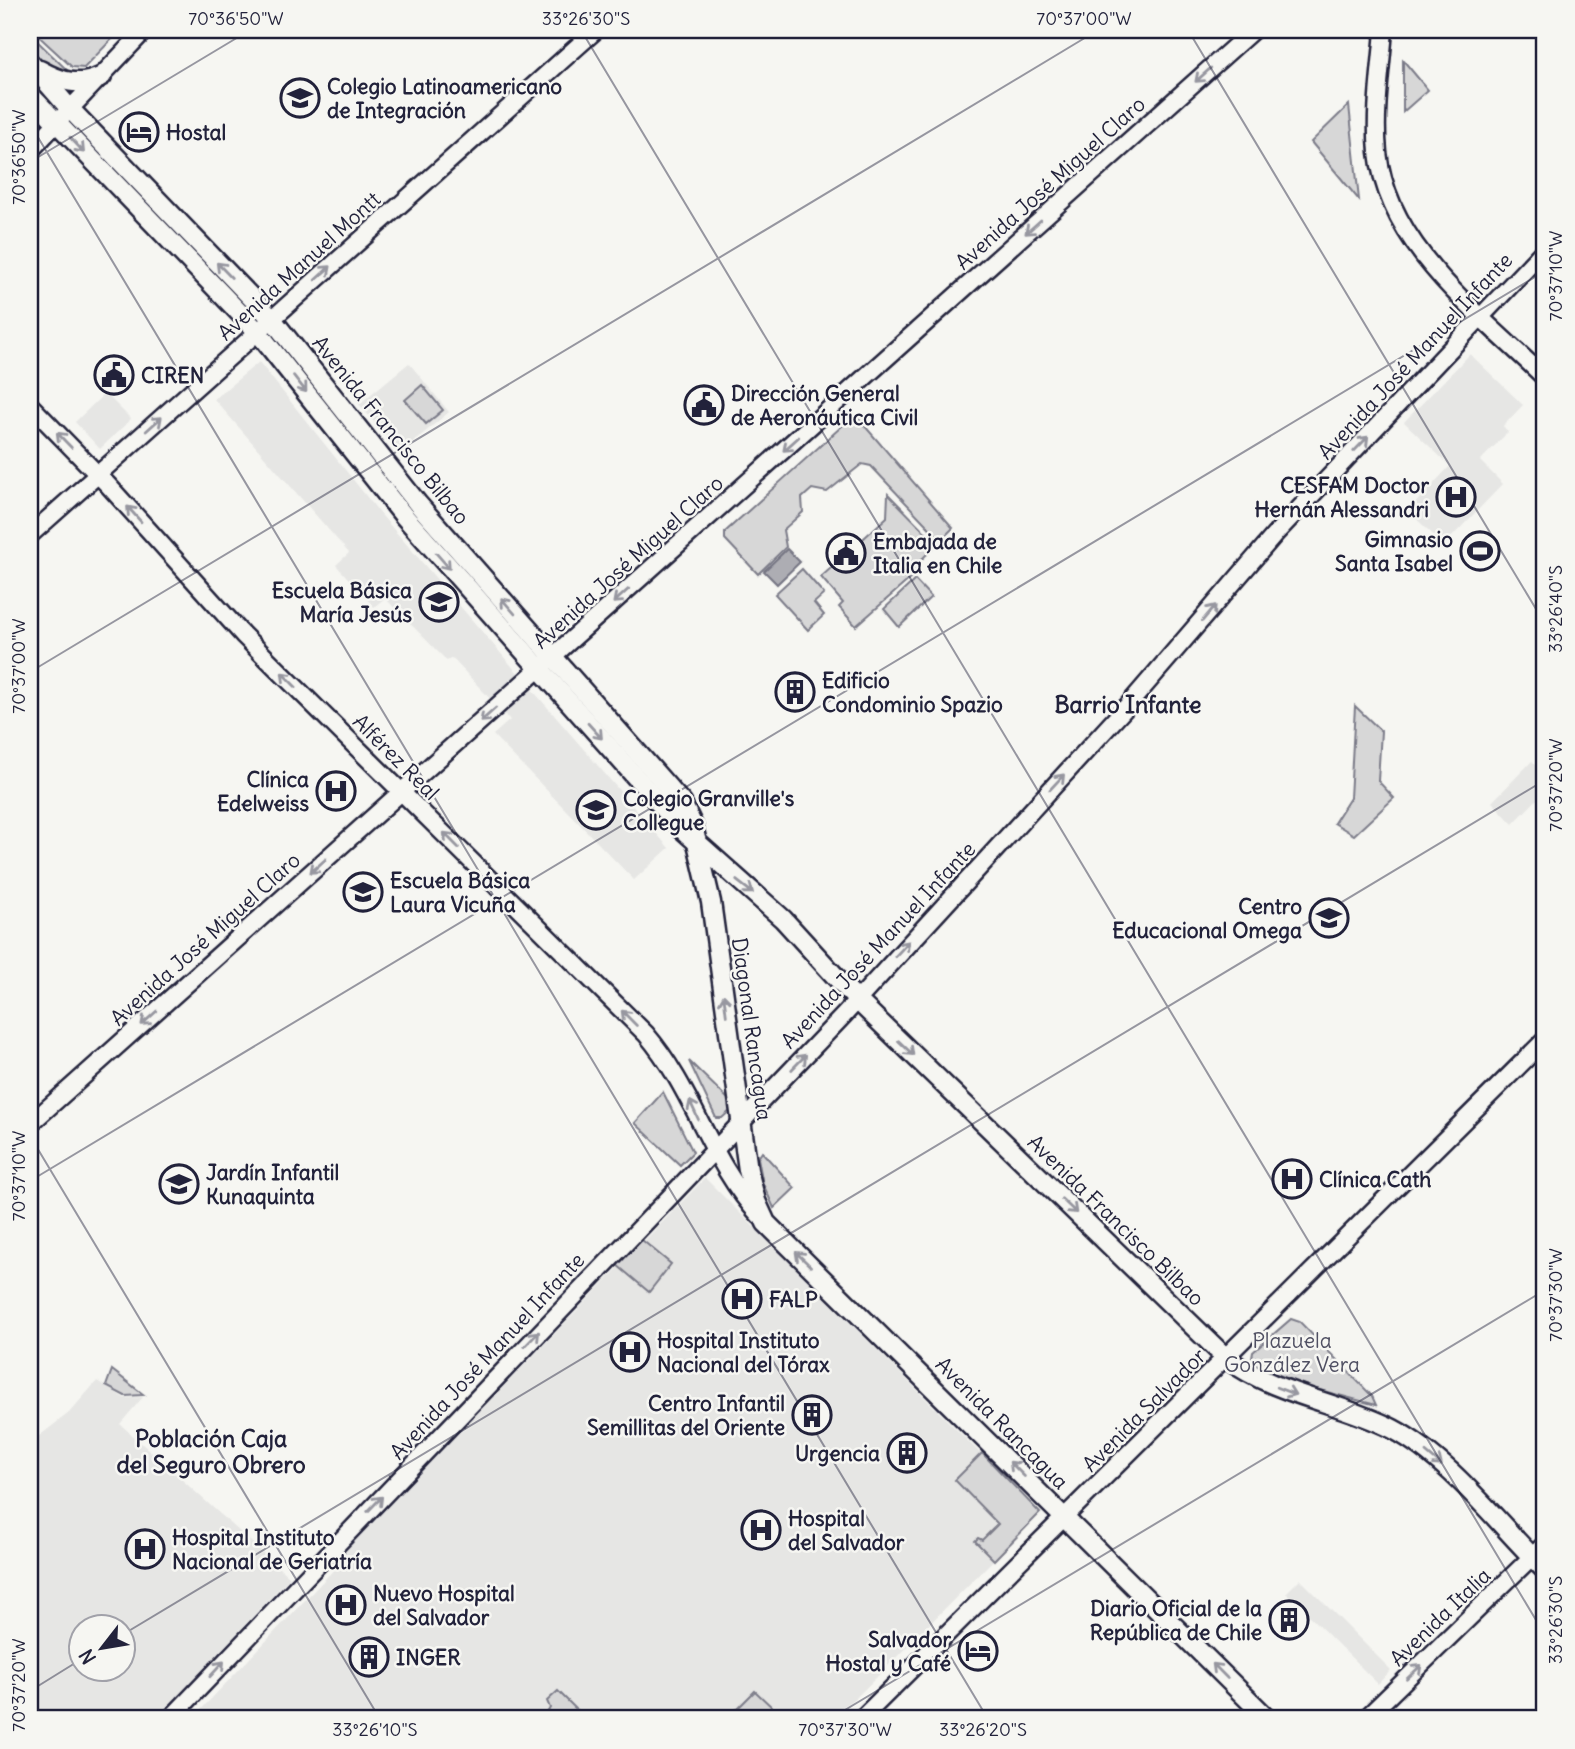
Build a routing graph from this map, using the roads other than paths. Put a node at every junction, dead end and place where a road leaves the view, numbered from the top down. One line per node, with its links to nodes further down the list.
1 (145, 30): 6 (street)
2 (596, 30): 13 (street, Avenida Manuel Montt, one-way to 2)
3 (1253, 30): 19 (street, Avenida José Miguel Claro, one-way to 19)
4 (1384, 30): 12 (street)
5 (31, 64): 6 (main road); 8 (main road, Avenida Francisco Bilbao)
6 (102, 76): 8 (street)
7 (30, 95): 9 (main road, Avenida Francisco Bilbao)
8 (70, 109): 9 (street); 13 (main road, Avenida Francisco Bilbao, one-way to 8)
9 (56, 122): 10 (street); 14 (main road, Avenida Francisco Bilbao, one-way to 14)
10 (30, 150)
11 (1545, 249): 12 (street, Avenida José Manuel Infante)
12 (1482, 316): 15 (street); 23 (street, Avenida José Manuel Infante, one-way to 12)
13 (272, 319): 14 (street, Avenida Manuel Montt); 19 (main road, Avenida Francisco Bilbao, one-way to 13)
14 (257, 331): 17 (street, Avenida Manuel Montt, one-way to 14); 20 (main road, Avenida Francisco Bilbao, one-way to 20)
15 (1545, 378)
16 (30, 405): 17 (street, Alférez Real, one-way to 16)
17 (98, 474): 18 (street, Avenida Manuel Montt); 21 (street, Alférez Real, one-way to 17)
18 (30, 535)
19 (553, 657): 20 (street, Avenida José Miguel Claro); 22 (main road, Avenida Francisco Bilbao)
20 (539, 669): 21 (street, Avenida José Miguel Claro, one-way to 21); 22 (main road, Avenida Francisco Bilbao, one-way to 22)
21 (401, 791): 26 (street, Avenida José Miguel Claro, one-way to 26); 27 (street, Alférez Real, one-way to 21)
22 (695, 841): 23 (main road, Avenida Francisco Bilbao, one-way to 23); 25 (main road, Diagonal Rancagua, one-way to 22)
23 (856, 999): 25 (street, Avenida José Manuel Infante, one-way to 23); 29 (main road, Avenida Francisco Bilbao, one-way to 29)
24 (1545, 1040): 29 (street, Avenida Salvador)
25 (741, 1122): 27 (street, Avenida José Manuel Infante); 28 (main road, Diagonal Rancagua)
26 (30, 1124)
27 (713, 1151): 28 (street, Avenida Rancagua); 34 (street, Avenida José Manuel Infante, one-way to 27)
28 (766, 1223): 30 (main road, Avenida Rancagua, one-way to 28)
29 (1226, 1358): 30 (street, Avenida Salvador); 32 (main road, Avenida Francisco Bilbao, one-way to 32)
30 (1065, 1518): 35 (street, Avenida Salvador); 36 (main road, Avenida Rancagua, one-way to 30)
31 (1545, 1544): 32 (street, Avenida Italia)
32 (1532, 1557): 33 (main road, Avenida Francisco Bilbao); 37 (street, Avenida Italia, one-way to 32)
33 (1545, 1570)
34 (170, 1719)
35 (861, 1719)
36 (1268, 1719)
37 (1365, 1719)

